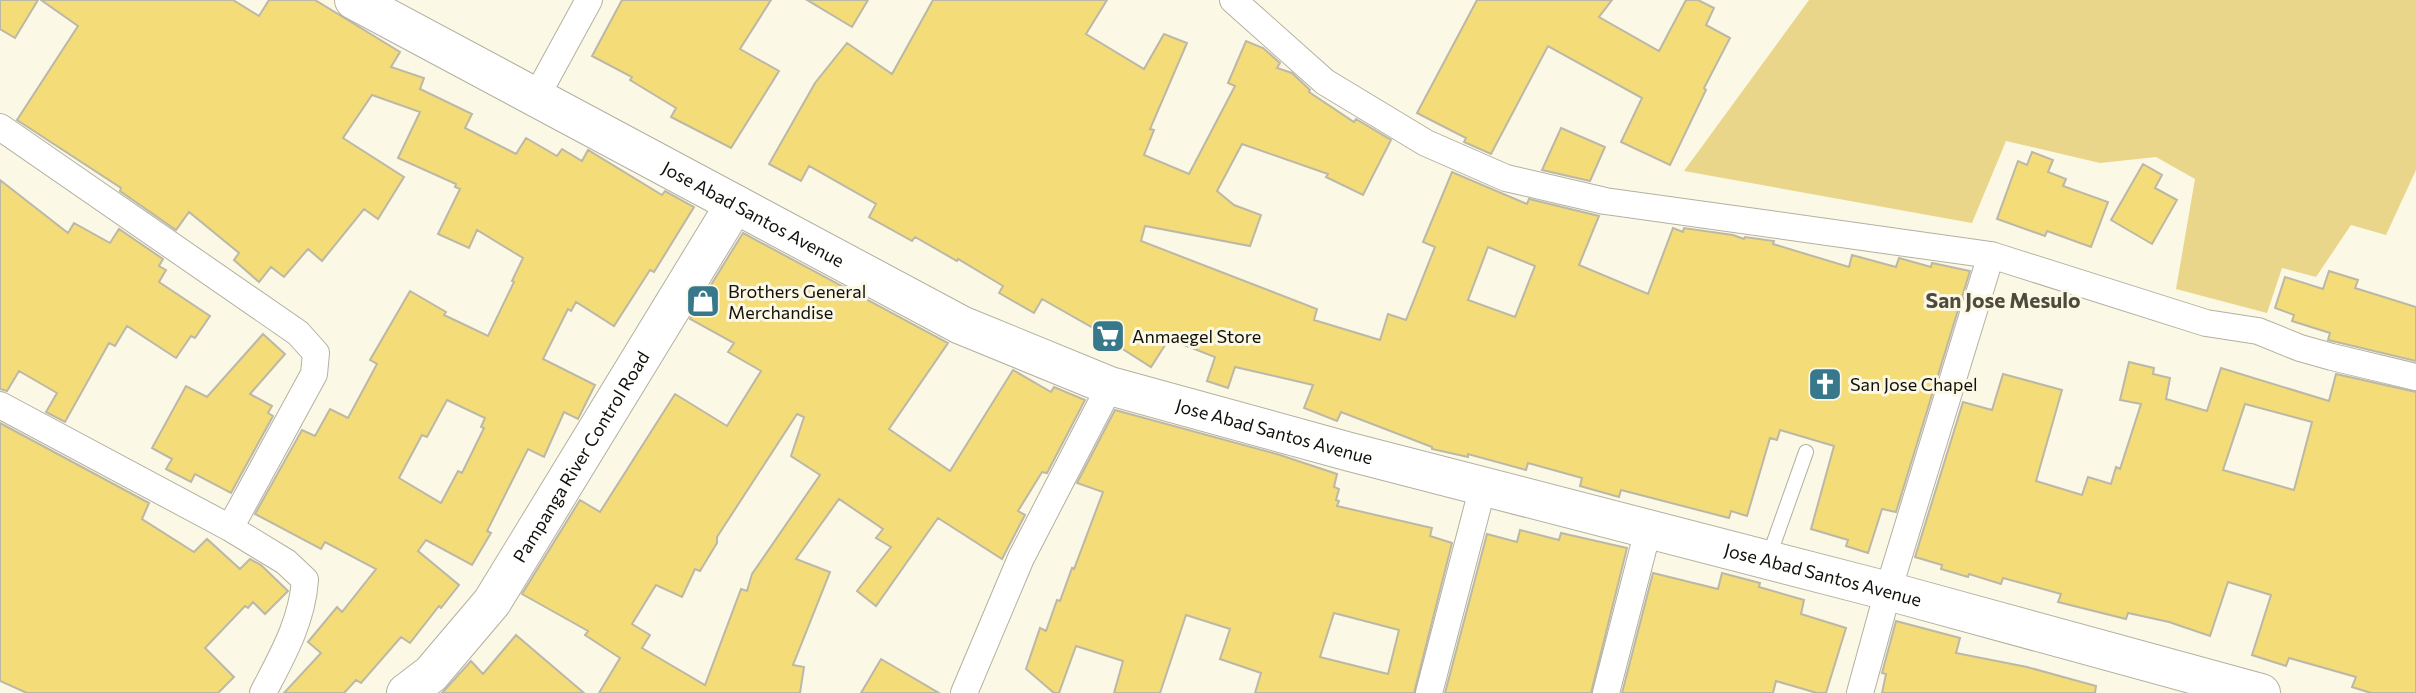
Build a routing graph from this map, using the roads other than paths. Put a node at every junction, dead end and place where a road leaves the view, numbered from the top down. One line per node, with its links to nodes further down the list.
1 (354, 0): 4 (main road, Jose Abad Santos Avenue)
2 (589, 0): 4 (street)
3 (1233, 0): 7 (street)
4 (536, 97): 6 (main road, Jose Abad Santos Avenue)
5 (0, 127): 13 (street)
6 (735, 204): 9 (main road, Jose Abad Santos Avenue); 19 (main road, Pampanga River Control Road)
7 (1991, 255): 8 (street); 16 (street)
8 (2416, 377)
9 (1110, 386): 12 (main road, Jose Abad Santos Avenue); 20 (street)
10 (0, 405): 13 (street)
11 (1806, 452): 15 (lane)
12 (1483, 486): 14 (main road, Jose Abad Santos Avenue); 21 (street)
13 (230, 528): 18 (street)
14 (1648, 530): 15 (main road, Jose Abad Santos Avenue); 22 (street)
15 (1768, 560): 16 (main road, Jose Abad Santos Avenue)
16 (1888, 590): 17 (main road, Jose Abad Santos Avenue); 23 (street)
17 (2185, 683): 24 (main road, Jose Abad Santos Avenue)
18 (263, 693)
19 (406, 693)
20 (964, 693)
21 (1429, 693)
22 (1606, 693)
23 (1860, 693)
24 (2261, 693)

